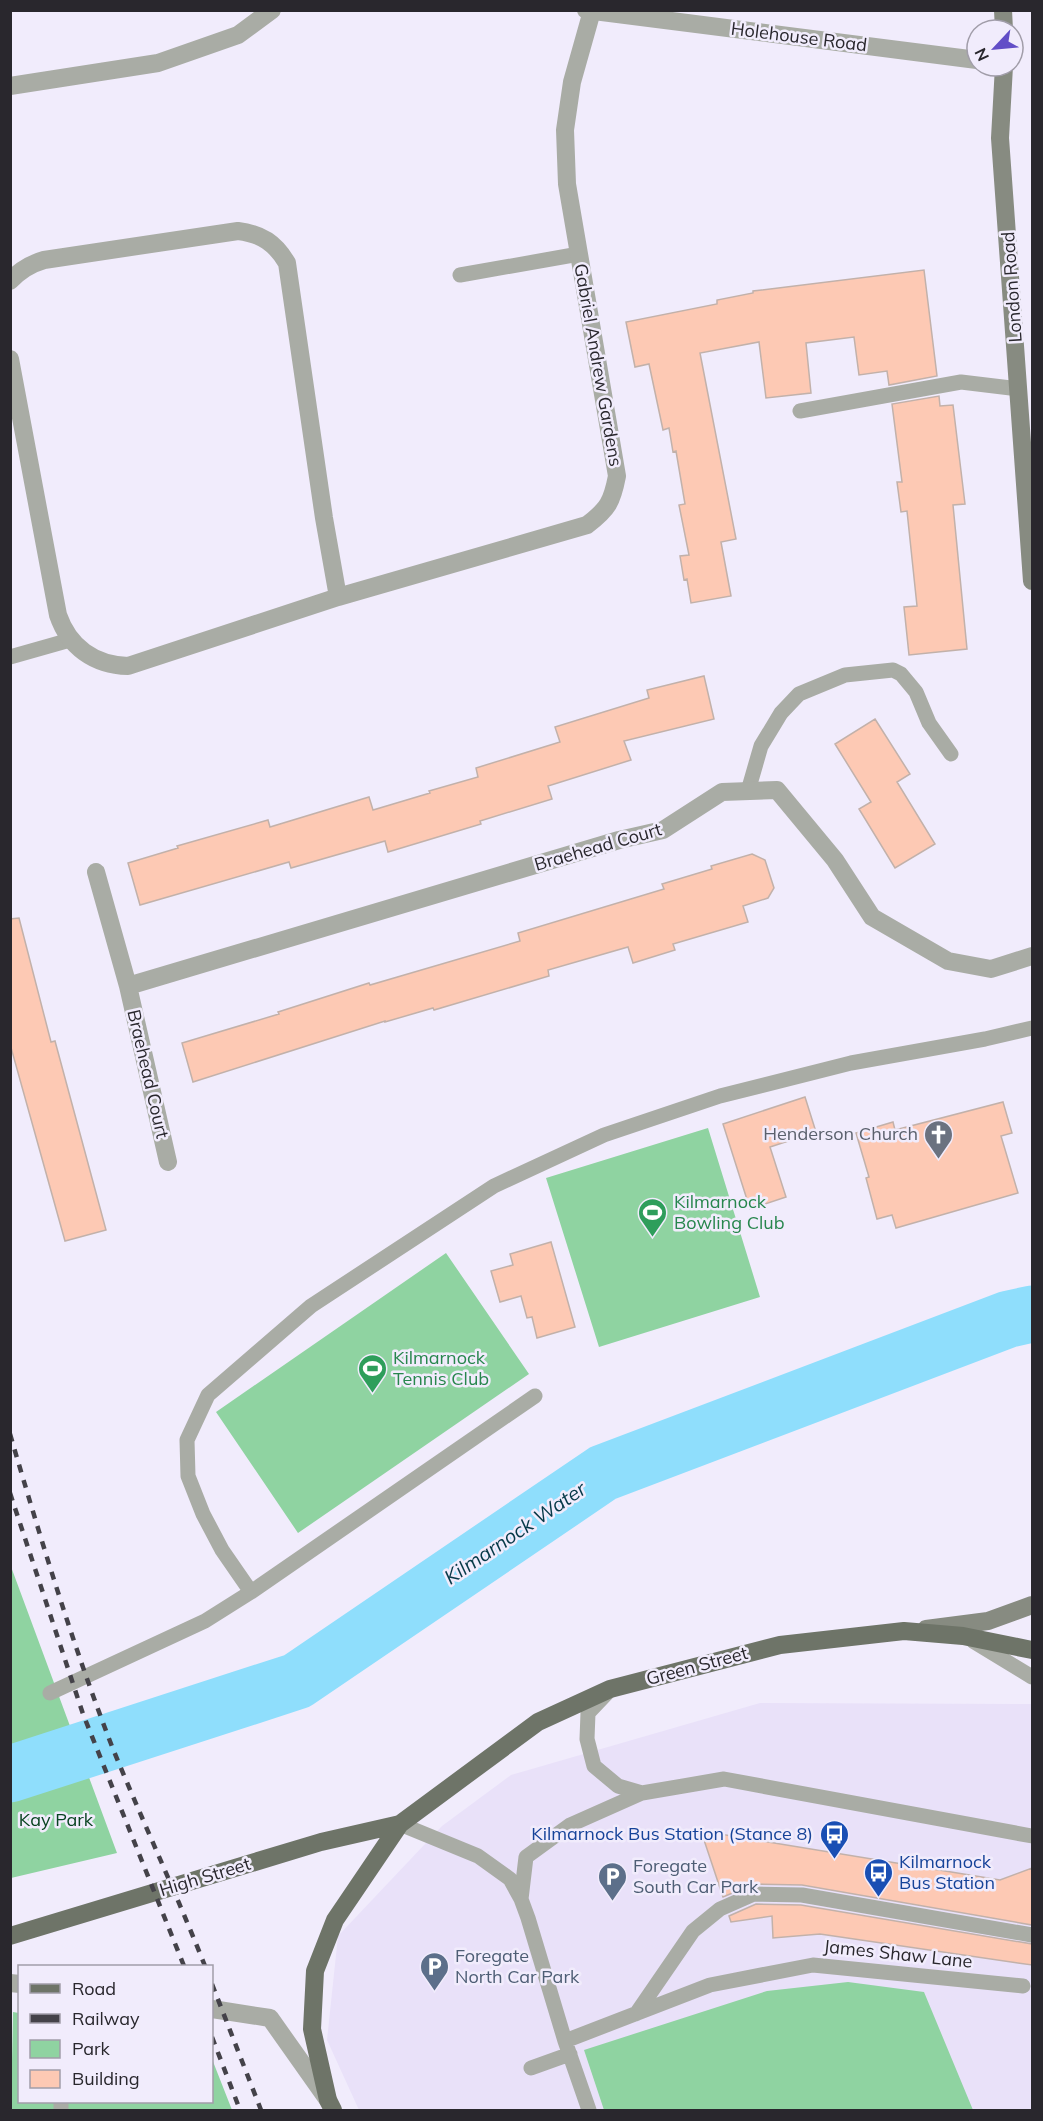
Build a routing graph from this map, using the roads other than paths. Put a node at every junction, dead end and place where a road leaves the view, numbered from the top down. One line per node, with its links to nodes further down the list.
1 (272, 10): 6 (street)
2 (586, 10): 3 (street, Holehouse Road)
3 (592, 11): 4 (street, Holehouse Road); 7 (street, Gabriel Andrew Gardens)
4 (965, 58)
5 (1003, 78): 11 (main road, London Road)
6 (10, 86)
7 (579, 254): 9 (lane); 15 (street, Gabriel Andrew Gardens)
8 (14, 273): 15 (street)
9 (460, 275)
10 (10, 359): 16 (street, Gabriel Andrew Gardens)
11 (1019, 389): 12 (lane); 13 (main road, London Road)
12 (800, 411)
13 (1031, 514): 14 (main road, London Road)
14 (1032, 581)
15 (338, 597): 16 (street, Gabriel Andrew Gardens)
16 (70, 640): 17 (lane)
17 (10, 657)
18 (951, 754): 19 (lane)
19 (748, 791): 21 (street, Braehead Court); 22 (street, Braehead Court)
20 (96, 872): 22 (street, Braehead Court)
21 (1032, 956)
22 (128, 986): 24 (street, Braehead Court)
23 (1032, 1028): 26 (lane)
24 (168, 1162)
25 (535, 1396): 26 (lane)
26 (251, 1592): 33 (lane)
27 (1032, 1605): 28 (main road)
28 (904, 1631): 29 (main road, Green Street); 32 (main road, Green Street)
29 (963, 1636): 30 (main road, Green Street); 31 (lane)
30 (1032, 1650)
31 (1032, 1677)
32 (610, 1689): 34 (lane); 35 (main road, Green Street)
33 (50, 1693)
34 (642, 1793): 36 (lane); 37 (lane)
35 (400, 1824): 37 (lane); 39 (main road, High Street); 45 (main road)
36 (1032, 1836)
37 (521, 1899): 43 (lane)
38 (1032, 1935): 42 (lane)
39 (10, 1936)
40 (1023, 1986): 42 (lane, James Shaw Lane)
41 (213, 2009): 45 (street)
42 (636, 2014): 43 (lane, James Shaw Lane)
43 (568, 2047): 44 (lane, James Shaw Lane); 46 (lane)
44 (531, 2068)
45 (331, 2105)
46 (589, 2110)

